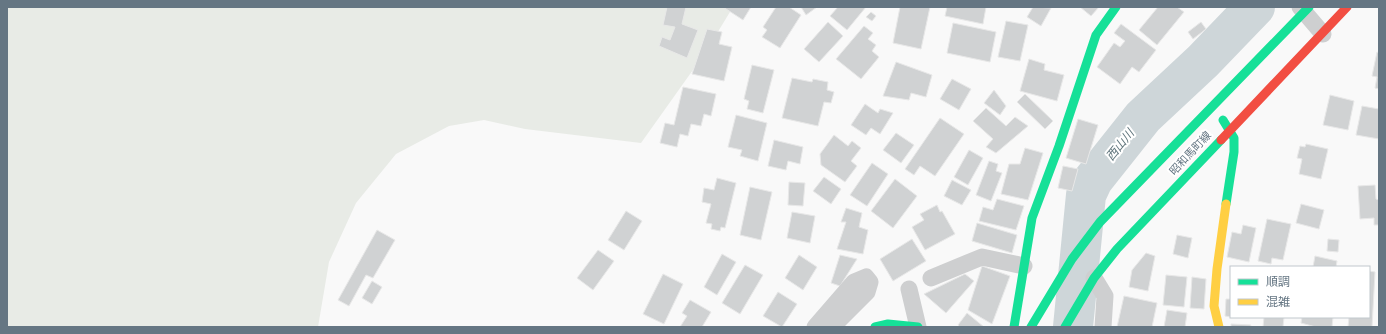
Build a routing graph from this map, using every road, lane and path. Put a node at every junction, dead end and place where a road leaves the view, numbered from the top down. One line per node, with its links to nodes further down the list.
1 (1116, 7): 7 (main road)
2 (1347, 7): 4 (main road, 昭和馬町線)
3 (1304, 9): 4 (street); 5 (main road, 昭和馬町線)
4 (1323, 34): 6 (main road, 昭和馬町線)
5 (1214, 105): 6 (main road); 16 (main road, 昭和馬町線)
6 (1229, 129): 9 (main road, 昭和馬町線); 19 (main road)
7 (1024, 266): 8 (street); 15 (main road)
8 (931, 278)
9 (1094, 278): 17 (main road, 昭和馬町線); 18 (street)
10 (909, 289): 14 (street)
11 (815, 327): 12 (street)
12 (832, 327)
13 (875, 327): 14 (main road)
14 (918, 327)
15 (1014, 327)
16 (1031, 327)
17 (1065, 327)
18 (1103, 327)
19 (1220, 327)

